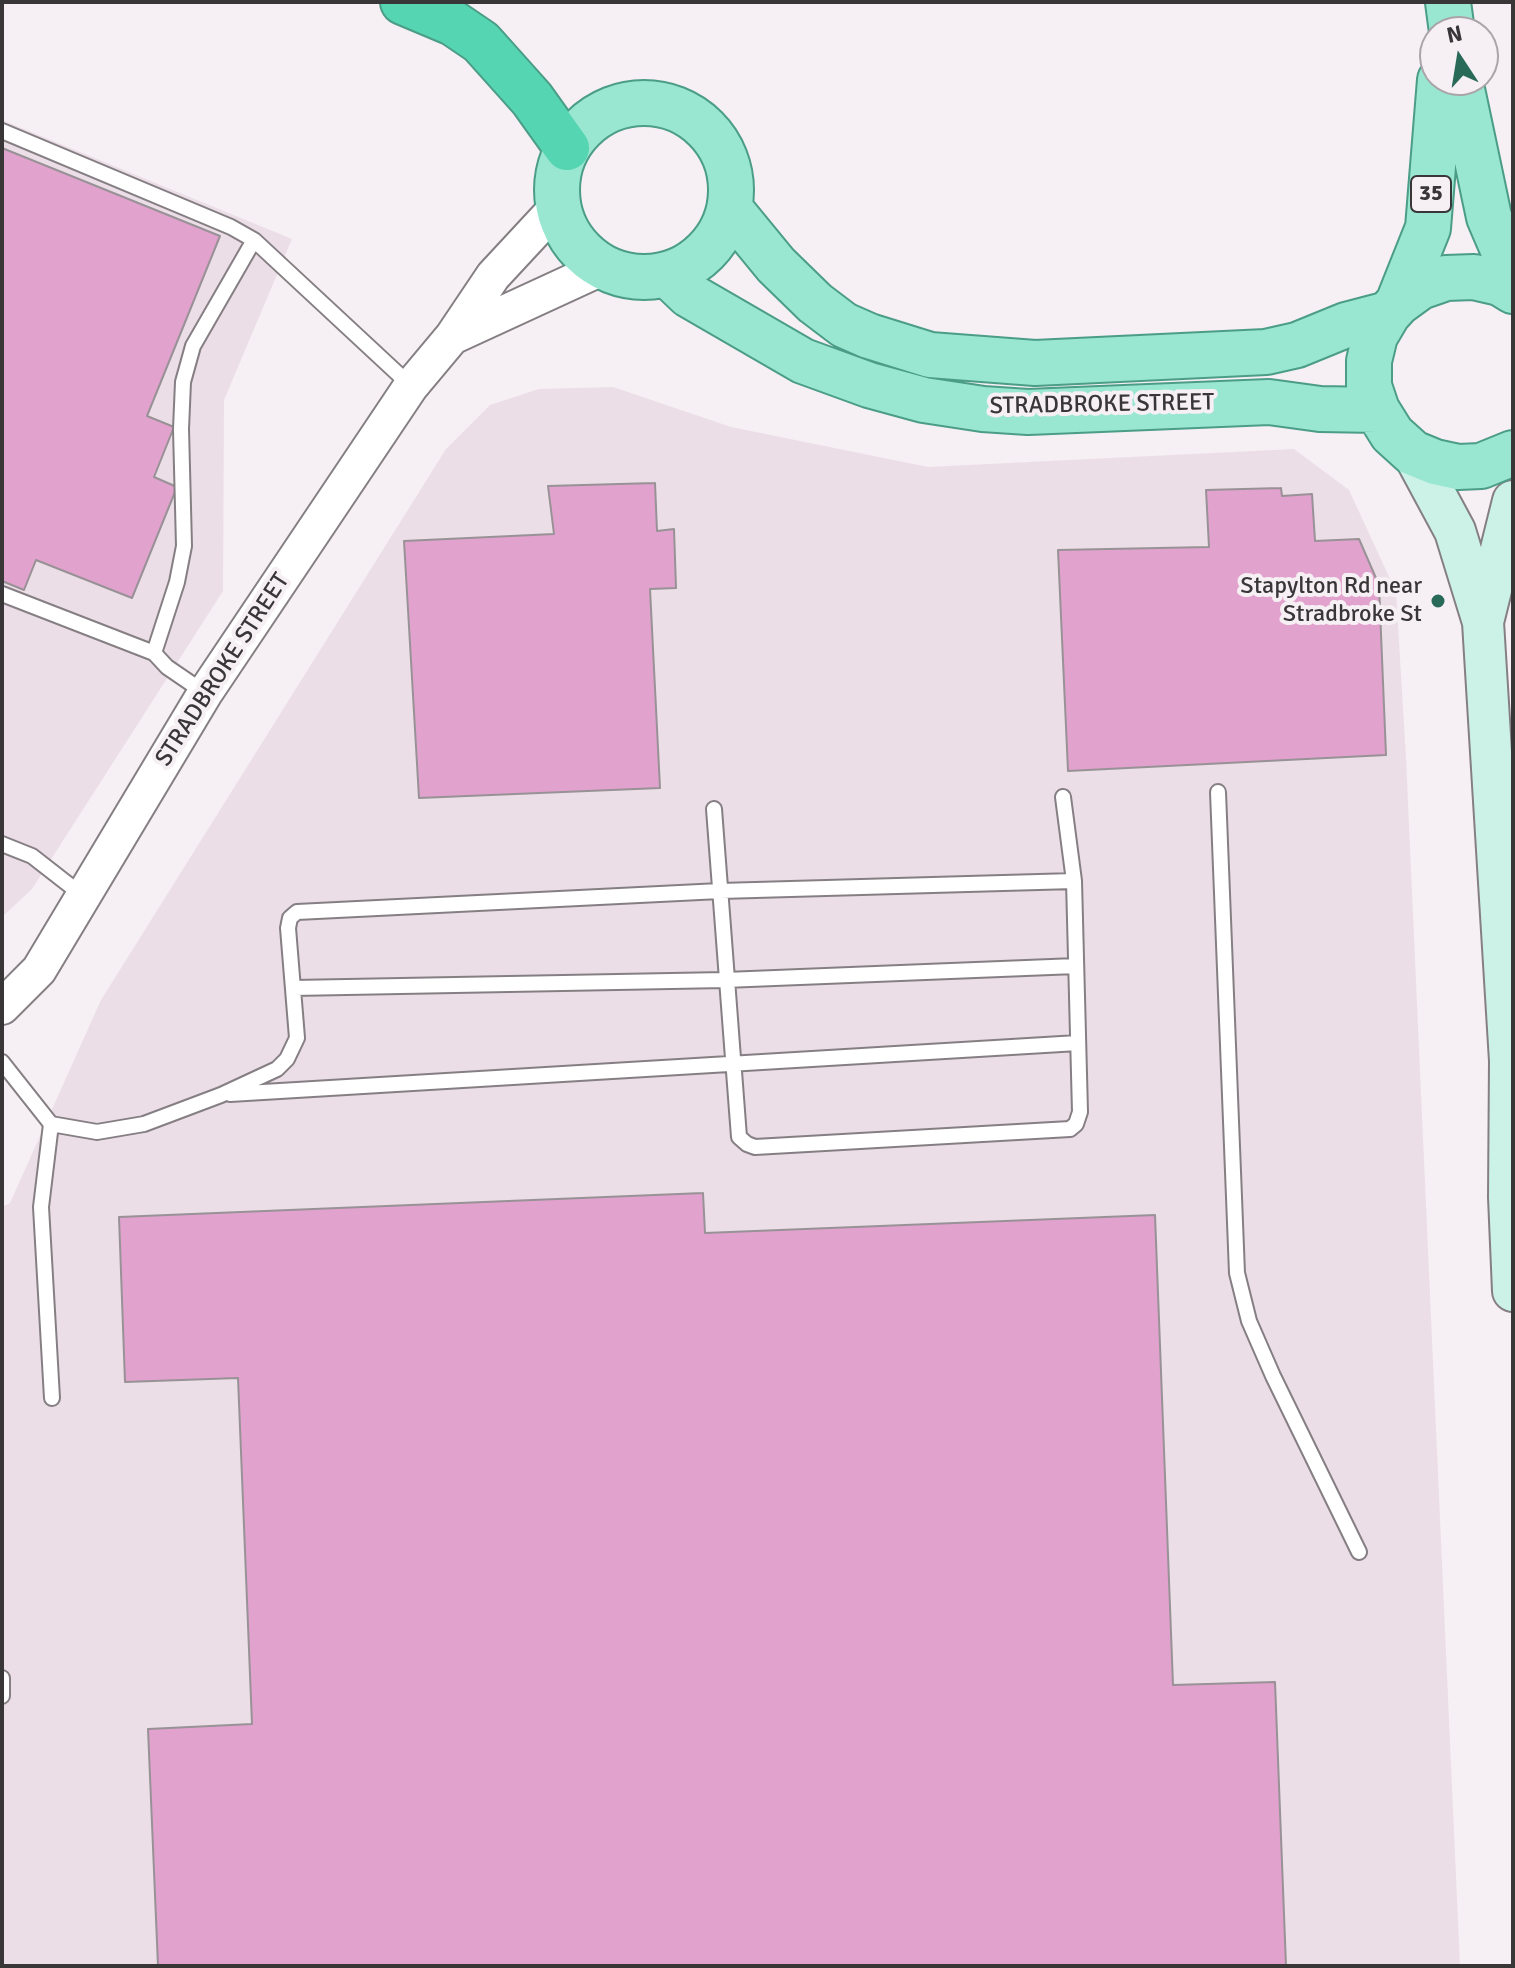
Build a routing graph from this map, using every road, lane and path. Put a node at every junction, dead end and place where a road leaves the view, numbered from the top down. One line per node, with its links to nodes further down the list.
1 (403, 2): 5 (highway)
2 (1439, 96): 13 (main road, 35)
3 (1463, 96): 10 (main road, 35)
4 (2, 131): 8 (lane)
5 (567, 148): 6 (main road); 7 (main road)
6 (558, 206): 9 (main road); 14 (street, STRADBROKE STREET)
7 (730, 209): 11 (main road); 13 (main road, STRADBROKE STREET)
8 (254, 240): 15 (lane); 22 (lane)
9 (604, 267): 11 (main road); 14 (street, STRADBROKE STREET)
10 (1513, 273)
11 (667, 274): 16 (main road, STRADBROKE STREET)
12 (1513, 291): 13 (main road, STRADBROKE STREET)
13 (1393, 309): 16 (main road)
14 (452, 337): 15 (street, STRADBROKE STREET)
15 (411, 386): 23 (street, STRADBROKE STREET)
16 (1377, 410): 17 (main road)
17 (1413, 453): 18 (main road); 21 (main road)
18 (1513, 453)
19 (1513, 501): 21 (main road)
20 (2, 594): 22 (lane)
21 (1483, 622): 38 (main road)
22 (154, 653): 23 (lane)
23 (205, 693): 30 (street, STRADBROKE STREET)
24 (1218, 792): 43 (lane)
25 (1063, 797): 28 (lane)
26 (714, 809): 29 (lane)
27 (2, 844): 30 (lane)
28 (1074, 881): 29 (lane); 31 (lane)
29 (720, 891): 32 (lane); 33 (lane)
30 (82, 895): 34 (street, STRADBROKE STREET)
31 (1076, 966): 32 (lane); 35 (lane)
32 (725, 980): 33 (lane); 37 (lane)
33 (293, 988): 39 (lane)
34 (2, 1007)
35 (1078, 1043): 37 (lane); 37 (lane)
36 (2, 1062): 40 (lane)
37 (731, 1063): 39 (lane)
38 (1512, 1065): 41 (main road)
39 (221, 1095): 40 (lane)
40 (51, 1124): 42 (lane)
41 (1513, 1291)
42 (52, 1398)
43 (1359, 1552)
44 (2, 1678): 45 (lane)
45 (2, 1696)

